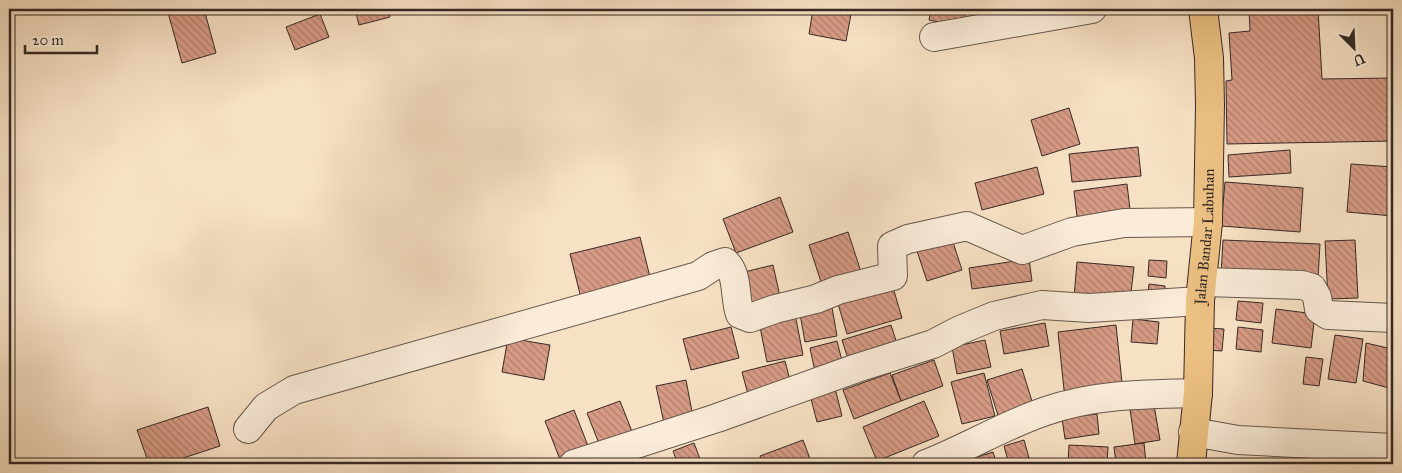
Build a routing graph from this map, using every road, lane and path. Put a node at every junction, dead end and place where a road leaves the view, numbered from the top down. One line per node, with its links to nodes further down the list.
1 (1092, 9): 3 (street)
2 (1203, 9): 4 (main road, Jalan Bandar Labuhan)
3 (934, 37)
4 (1208, 222): 5 (main road, Jalan Bandar Labuhan); 8 (street)
5 (1202, 291): 6 (street); 7 (main road, Jalan Bandar Labuhan); 11 (street)
6 (1393, 318)
7 (1198, 393): 9 (main road, Jalan Bandar Labuhan); 12 (street)
8 (248, 429)
9 (1193, 432): 10 (street); 13 (main road, Jalan Bandar Labuhan)
10 (1393, 448)
11 (574, 464)
12 (926, 464)
13 (1191, 464)

